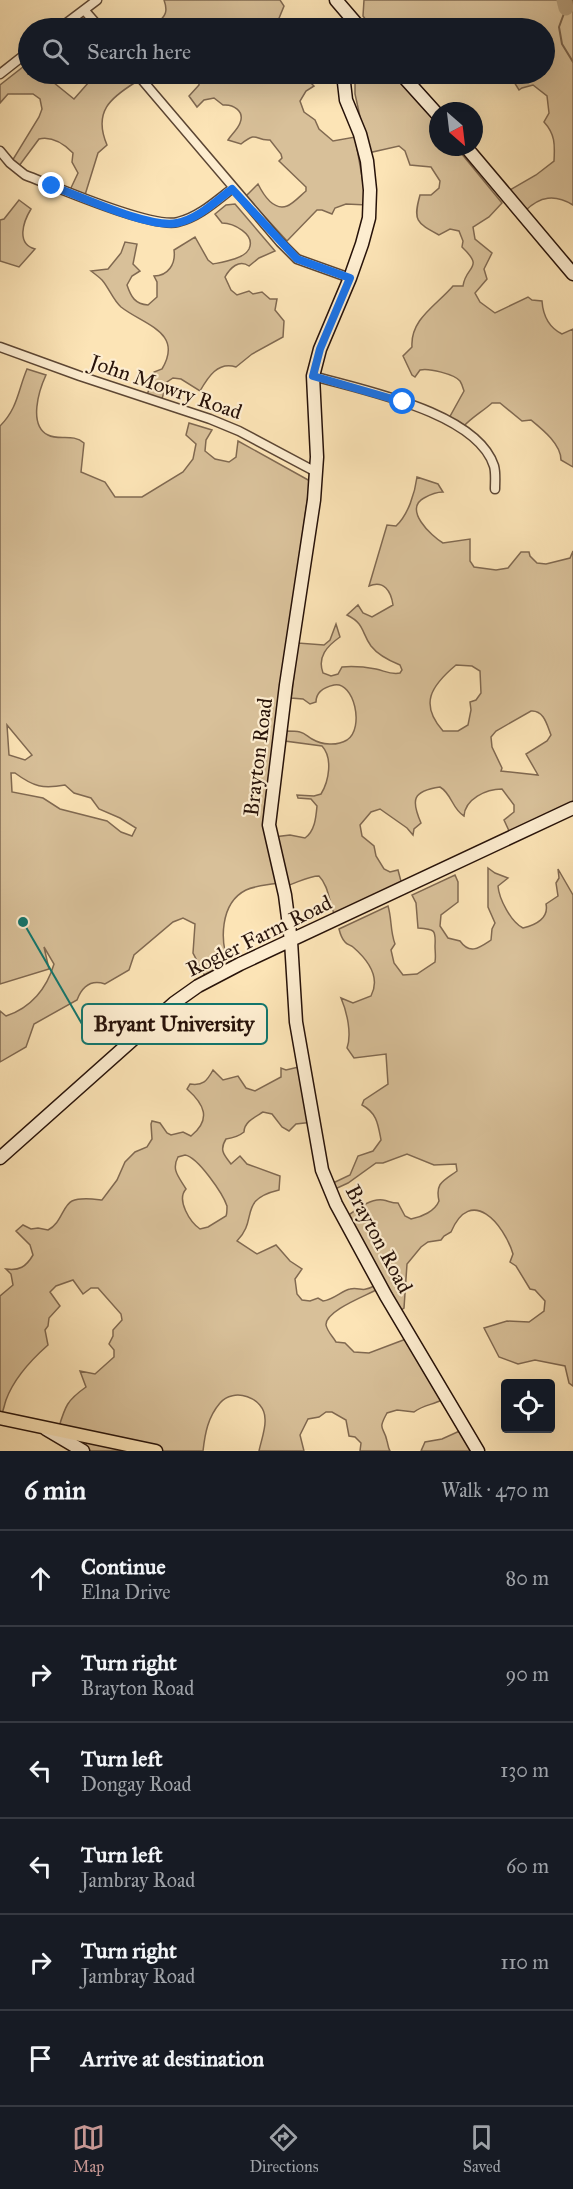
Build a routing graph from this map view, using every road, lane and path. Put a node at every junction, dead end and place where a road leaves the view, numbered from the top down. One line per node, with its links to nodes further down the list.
1 (97, 0): 3 (street)
2 (342, 2): 6 (street)
3 (85, 11): 4 (street); 5 (street)
4 (75, 18)
5 (91, 18)
6 (353, 18)
7 (18, 60): 8 (street)
8 (0, 74)
9 (146, 84): 15 (street)
10 (344, 84): 17 (street, Brayton Road)
11 (410, 84): 12 (street)
12 (429, 105)
13 (0, 151): 15 (street)
14 (474, 156): 16 (street)
15 (232, 189): 17 (street)
16 (573, 274)
17 (350, 278): 19 (street, Brayton Road)
18 (0, 347): 20 (street, John Mowry Road)
19 (313, 376): 20 (street, Brayton Road); 21 (street)
20 (316, 472): 23 (street, Brayton Road)
21 (495, 489)
22 (573, 808): 23 (street, Rogler Farm Road)
23 (291, 941): 24 (street, Rogler Farm Road); 29 (street, Brayton Road)
24 (0, 1158)
25 (0, 1418): 26 (main road)
26 (42, 1427): 27 (street); 28 (main road)
27 (83, 1451)
28 (156, 1451)
29 (478, 1451)

